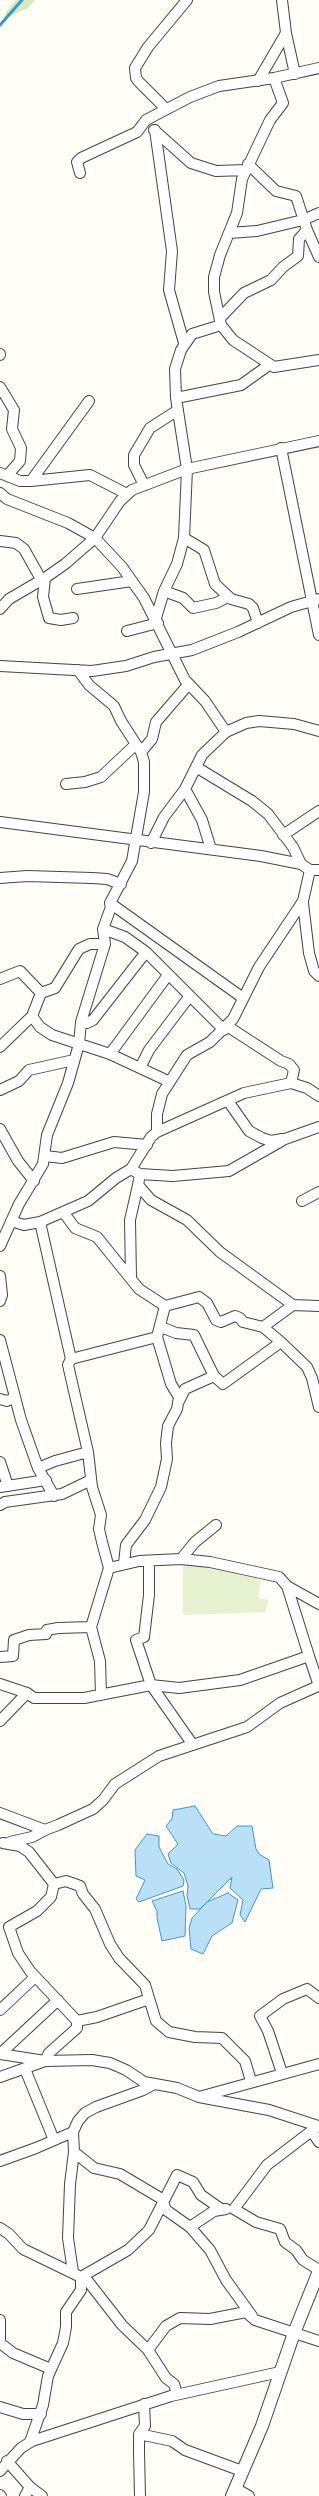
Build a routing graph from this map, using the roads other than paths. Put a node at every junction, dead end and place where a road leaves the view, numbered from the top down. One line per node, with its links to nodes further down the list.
1 (187, 0): 8 (street)
2 (282, 0): 3 (street)
3 (286, 33): 5 (street); 7 (street)
4 (319, 68): 5 (street)
5 (295, 74): 6 (street)
6 (274, 78): 7 (street); 11 (street)
7 (258, 81): 8 (street)
8 (166, 109): 9 (street)
9 (145, 122): 10 (street); 12 (street)
10 (155, 130): 11 (street); 19 (street)
11 (247, 167): 14 (street); 16 (street)
12 (80, 173)
13 (319, 213): 14 (street)
14 (303, 220): 15 (street); 16 (street)
15 (307, 230): 17 (street); 18 (street)
16 (229, 233): 18 (street)
17 (319, 257)
18 (221, 321): 19 (street); 21 (street)
19 (184, 343): 23 (street)
20 (319, 360): 21 (street)
21 (269, 365): 23 (street)
22 (0, 387): 29 (street)
23 (176, 398): 25 (street)
24 (89, 401): 30 (street)
25 (178, 410): 28 (street); 31 (street)
26 (319, 441): 27 (street)
27 (281, 448): 28 (street); 42 (street)
28 (188, 470): 31 (street); 35 (street)
29 (4, 474): 30 (street)
30 (31, 481): 33 (street)
31 (144, 484): 33 (street)
32 (0, 493): 34 (street)
33 (127, 494): 34 (street)
34 (95, 538): 37 (street); 38 (street)
35 (184, 538): 40 (street); 41 (street)
36 (0, 541): 37 (street)
37 (44, 580): 43 (street); 44 (street)
38 (132, 581): 39 (street); 45 (street)
39 (77, 589)
40 (164, 591): 41 (street); 45 (street)
41 (228, 597): 46 (street)
42 (316, 599): 46 (street); 48 (street)
43 (1, 607)
44 (73, 618)
45 (157, 620): 47 (street); 49 (street)
46 (258, 623): 49 (street)
47 (127, 631)
48 (319, 635)
49 (171, 654): 51 (street); 52 (street)
50 (0, 666): 51 (street)
51 (78, 670): 55 (street)
52 (188, 685): 54 (street); 55 (street)
53 (319, 731): 54 (street)
54 (226, 732): 56 (street)
55 (138, 748): 57 (street); 62 (street)
56 (196, 767): 58 (street); 61 (street)
57 (66, 784)
58 (184, 789): 63 (street); 64 (street)
59 (319, 811): 61 (street)
60 (0, 822): 62 (street)
61 (283, 835): 65 (street)
62 (137, 841): 63 (street); 67 (street)
63 (151, 843): 64 (street)
64 (211, 849): 65 (street)
65 (310, 868): 68 (street)
66 (0, 878): 67 (street)
67 (121, 884): 69 (street)
68 (303, 901): 74 (street); 78 (street)
69 (110, 903): 70 (street); 78 (street)
70 (103, 929): 71 (street); 72 (street)
71 (104, 944): 76 (street); 80 (street)
72 (146, 952): 73 (street); 80 (street)
73 (168, 975): 77 (street); 84 (street)
74 (319, 976)
75 (0, 979): 76 (street)
76 (41, 993): 79 (street)
77 (189, 997): 81 (street); 86 (street)
78 (243, 998): 81 (street)
79 (32, 1016): 82 (street); 83 (street)
80 (81, 1022): 82 (street)
81 (226, 1028): 87 (street); 88 (street)
82 (79, 1044): 84 (street); 85 (street)
83 (0, 1046)
84 (110, 1054): 86 (street)
85 (74, 1060): 89 (street); 97 (street)
86 (140, 1068): 87 (street)
87 (170, 1082): 94 (street)
88 (291, 1083): 90 (street); 91 (street)
89 (0, 1090)
90 (319, 1096)
91 (228, 1101): 94 (street); 95 (street)
92 (319, 1127): 95 (street)
93 (0, 1129): 100 (street)
94 (157, 1132): 96 (street)
95 (285, 1139): 99 (street)
96 (147, 1145): 97 (street); 98 (street)
97 (45, 1156): 100 (street)
98 (131, 1169): 99 (street); 104 (street)
99 (140, 1174): 101 (street)
100 (34, 1181): 105 (street)
101 (138, 1185): 109 (street); 111 (street)
102 (319, 1192): 103 (street)
103 (302, 1201)
104 (64, 1213): 106 (street); 109 (street)
105 (11, 1221): 106 (street); 107 (street)
106 (40, 1222): 119 (street)
107 (1, 1242)
108 (0, 1276): 110 (street)
109 (131, 1276): 112 (street)
110 (0, 1301)
111 (293, 1305): 113 (street); 115 (street)
112 (165, 1306): 114 (street); 115 (street)
113 (319, 1306)
114 (161, 1327): 116 (street); 120 (street)
115 (263, 1327): 118 (street)
116 (157, 1337): 119 (street); 123 (street)
117 (0, 1340): 121 (street)
118 (281, 1342): 120 (street); 124 (street)
119 (71, 1359): 125 (street)
120 (214, 1376): 123 (street)
121 (14, 1398): 122 (street); 127 (street)
122 (0, 1399)
123 (178, 1403): 136 (street)
124 (319, 1407)
125 (88, 1452): 127 (street); 129 (street)
126 (0, 1462): 130 (street)
127 (38, 1468): 128 (street)
128 (46, 1480): 130 (street); 131 (street)
129 (92, 1480): 131 (street); 137 (street)
130 (4, 1487)
131 (54, 1496): 132 (street)
132 (0, 1505)
133 (216, 1525): 134 (street)
134 (181, 1559): 135 (street); 138 (street)
135 (149, 1561): 136 (street); 144 (street)
136 (124, 1563): 137 (street)
137 (109, 1568): 140 (street)
138 (287, 1586): 139 (street); 141 (street)
139 (319, 1604)
140 (91, 1627): 142 (street); 147 (street)
141 (309, 1656): 144 (street); 145 (street)
142 (0, 1657)
143 (0, 1684): 146 (street)
144 (151, 1685): 147 (street); 149 (street)
145 (318, 1686): 149 (street)
146 (27, 1693): 147 (street); 148 (street)
147 (101, 1695)
148 (0, 1721)
149 (193, 1745): 151 (street)
150 (0, 1813): 151 (street)
151 (46, 1830): 152 (street)
152 (2, 1843): 153 (street)
153 (54, 1884): 154 (street); 156 (street)
154 (35, 1977): 157 (street); 158 (street)
155 (319, 1998): 164 (street)
156 (149, 1999): 159 (street); 166 (street)
157 (58, 2000): 159 (street); 160 (street)
158 (0, 2010)
159 (77, 2021): 161 (street)
160 (0, 2054): 161 (street)
161 (45, 2061): 163 (street); 167 (street)
162 (319, 2064): 164 (street)
163 (24, 2069): 165 (street); 171 (street)
164 (282, 2074): 166 (street)
165 (0, 2077)
166 (251, 2081): 168 (street)
167 (154, 2084): 168 (street); 170 (street)
168 (199, 2097): 169 (street)
169 (316, 2128): 172 (street); 177 (street)
170 (73, 2132): 171 (street); 173 (street)
171 (54, 2140): 174 (street)
172 (319, 2142)
173 (74, 2152): 175 (street); 181 (street)
174 (0, 2160)
175 (162, 2200): 176 (street); 178 (street); 181 (street)
176 (221, 2209): 177 (street); 178 (street)
177 (234, 2210): 180 (street)
178 (190, 2227): 182 (street)
179 (0, 2228): 181 (street)
180 (319, 2271): 184 (street)
181 (77, 2274): 187 (street); 188 (street)
182 (252, 2316): 184 (street); 187 (street)
183 (0, 2320): 186 (street)
184 (294, 2333): 185 (street); 189 (street)
185 (319, 2341)
186 (0, 2343): 188 (street)
187 (148, 2350): 190 (street)
188 (51, 2369): 193 (street)
189 (280, 2372): 190 (street); 198 (street)
190 (177, 2394): 191 (street)
191 (144, 2404): 194 (street); 195 (street)
192 (0, 2407): 193 (street)
193 (41, 2414): 195 (street)
194 (139, 2434): 198 (street); 202 (street)
195 (30, 2442): 196 (street)
196 (7, 2461): 197 (street); 199 (street)
197 (0, 2471)
198 (242, 2471): 200 (street)
199 (27, 2491): 201 (street)
200 (234, 2492): 203 (street)
201 (42, 2496)
202 (140, 2496)
203 (249, 2496)

